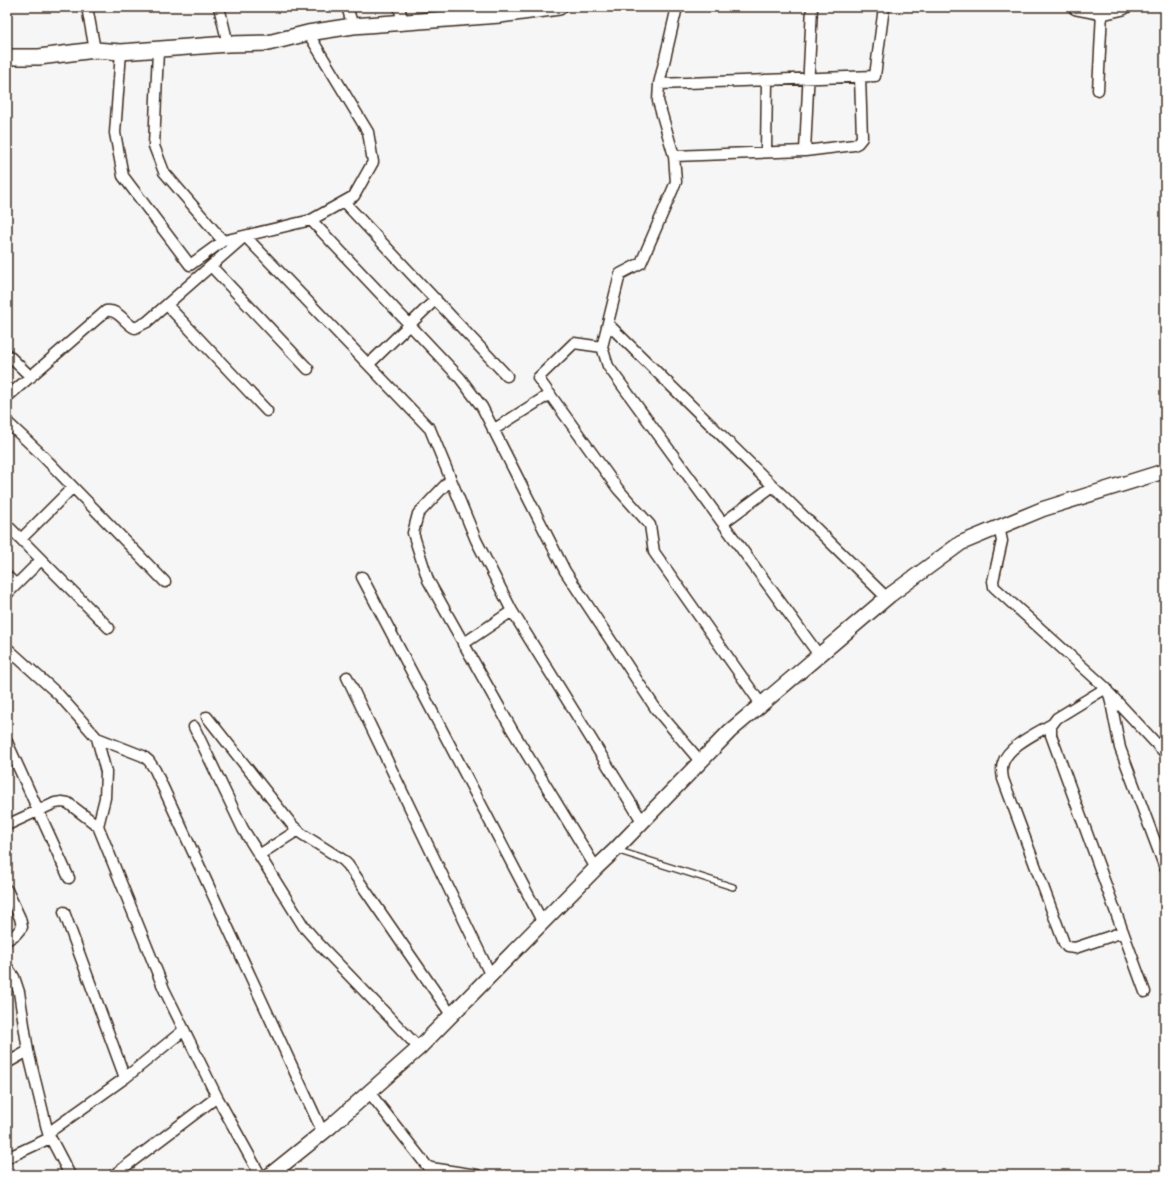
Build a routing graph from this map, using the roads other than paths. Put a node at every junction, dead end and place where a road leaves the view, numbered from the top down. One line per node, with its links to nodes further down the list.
1 (87, 7): 16 (street)
2 (219, 7): 15 (street)
3 (347, 7): 13 (street)
4 (399, 7): 12 (street)
5 (559, 7): 12 (main road)
6 (676, 7): 23 (street)
7 (812, 7): 21 (street)
8 (884, 7): 20 (street)
9 (1076, 7): 11 (main road)
10 (1123, 7): 11 (main road)
11 (1102, 12): 24 (street)
12 (403, 22): 13 (main road)
13 (352, 26): 14 (main road)
14 (308, 33): 15 (main road); 28 (street)
15 (228, 44): 17 (main road)
16 (95, 50): 18 (main road); 19 (main road)
17 (158, 50): 18 (main road); 31 (street)
18 (121, 52): 31 (street)
19 (7, 57)
20 (860, 77): 21 (street); 25 (street)
21 (809, 78): 22 (street); 25 (street)
22 (767, 80): 23 (street); 26 (street)
23 (659, 84): 27 (street)
24 (1098, 90)
25 (806, 151): 26 (street)
26 (766, 152): 27 (street)
27 (674, 156): 36 (street)
28 (344, 202): 29 (street); 33 (street)
29 (311, 220): 30 (street); 35 (street)
30 (246, 236): 31 (street); 32 (street); 39 (street)
31 (223, 241)
32 (211, 266): 34 (street); 40 (street)
33 (436, 299): 35 (street); 41 (street)
34 (167, 305): 42 (street); 45 (street)
35 (410, 324): 39 (street); 47 (street)
36 (608, 324): 37 (street); 50 (street)
37 (602, 347): 43 (street); 52 (street)
38 (7, 354): 42 (street)
39 (369, 364): 49 (street)
40 (308, 369)
41 (507, 376)
42 (31, 377): 44 (street)
43 (550, 394): 47 (street); 70 (street)
44 (7, 397)
45 (267, 411)
46 (7, 422): 51 (street)
47 (493, 430): 77 (street)
48 (1165, 471): 54 (main road)
49 (451, 479): 63 (street); 65 (street)
50 (773, 486): 52 (street); 62 (street)
51 (73, 487): 55 (street); 59 (street)
52 (723, 523): 67 (street)
53 (7, 525): 55 (street)
54 (1000, 527): 62 (main road); 69 (street)
55 (21, 539): 56 (street)
56 (41, 560): 60 (street); 64 (street)
57 (7, 576): 60 (street)
58 (362, 577): 91 (street)
59 (165, 582)
60 (16, 585): 61 (street)
61 (7, 594)
62 (887, 598): 67 (main road)
63 (512, 611): 65 (street); 79 (street)
64 (109, 628)
65 (463, 644): 85 (street)
66 (7, 648): 74 (street)
67 (819, 655): 70 (main road)
68 (347, 677): 95 (street)
69 (1107, 690): 72 (street); 76 (street); 86 (street)
70 (761, 704): 77 (main road)
71 (207, 717): 82 (street)
72 (1052, 724): 92 (street); 92 (street)
73 (194, 727): 84 (street)
74 (97, 738): 81 (street); 105 (street)
75 (7, 742): 78 (street)
76 (1165, 753)
77 (700, 761): 79 (main road)
78 (38, 811): 80 (street); 81 (street); 87 (street)
79 (642, 821): 83 (main road)
80 (7, 825)
81 (98, 826): 98 (street)
82 (298, 830): 84 (street); 97 (street)
83 (615, 850): 85 (main road); 88 (lane)
84 (259, 855): 99 (street)
85 (596, 868): 91 (main road)
86 (1165, 868)
87 (69, 878)
88 (733, 887)
89 (7, 890): 93 (street)
90 (64, 912): 102 (street)
91 (543, 923): 95 (main road)
92 (1123, 932): 96 (street)
93 (7, 940)
94 (7, 967): 100 (street)
95 (491, 976): 97 (main road)
96 (1145, 992)
97 (452, 1016): 99 (main road)
98 (184, 1030): 102 (street); 104 (street)
99 (419, 1048): 103 (main road)
100 (28, 1051): 101 (street); 106 (street)
101 (7, 1063)
102 (125, 1078): 106 (street)
103 (369, 1092): 105 (main road); 111 (street)
104 (217, 1097): 108 (street); 110 (street)
105 (323, 1133): 108 (main road)
106 (49, 1136): 107 (street); 109 (street)
107 (7, 1158)
108 (270, 1174)
109 (70, 1175)
110 (114, 1175)
111 (477, 1175)

